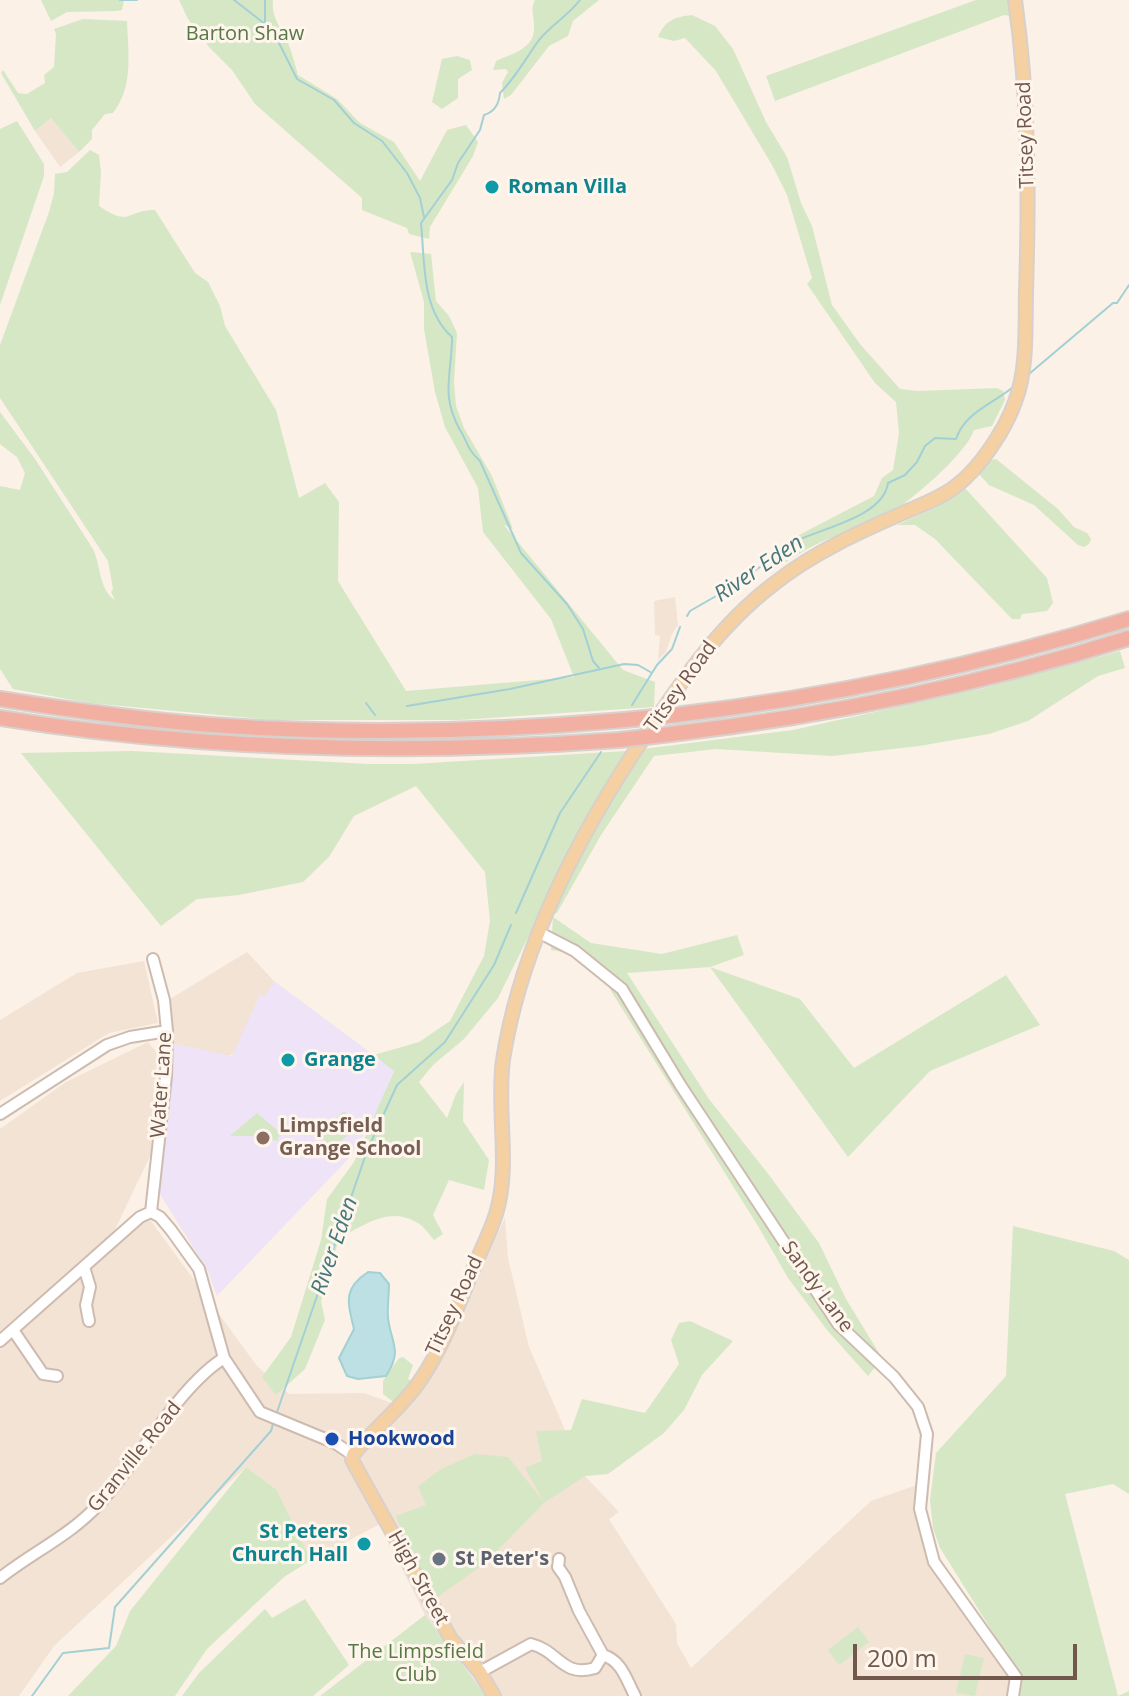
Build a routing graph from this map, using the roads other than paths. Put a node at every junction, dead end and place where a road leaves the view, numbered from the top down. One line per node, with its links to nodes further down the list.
1 (1015, 0): 6 (main road, Titsey Road)
2 (1129, 619): 4 (highway, bridge)
3 (1129, 638): 5 (highway, bridge)
4 (0, 699)
5 (7, 719)
6 (540, 933): 17 (main road, Titsey Road); 24 (street, Sandy Lane)
7 (153, 959): 8 (street, Water Lane)
8 (167, 1031): 9 (street); 10 (street, Water Lane)
9 (0, 1114)
10 (151, 1212): 11 (street); 15 (street)
11 (84, 1267): 12 (street); 13 (street)
12 (89, 1321)
13 (13, 1330): 14 (street); 16 (street)
14 (0, 1341)
15 (224, 1358): 17 (street); 19 (street, Granville Road)
16 (57, 1376)
17 (353, 1455): 21 (main road, High Street)
18 (559, 1559): 20 (street)
19 (0, 1578)
20 (603, 1655): 21 (street); 23 (street)
21 (480, 1672): 22 (main road, High Street)
22 (494, 1696)
23 (635, 1696)
24 (1013, 1696)

